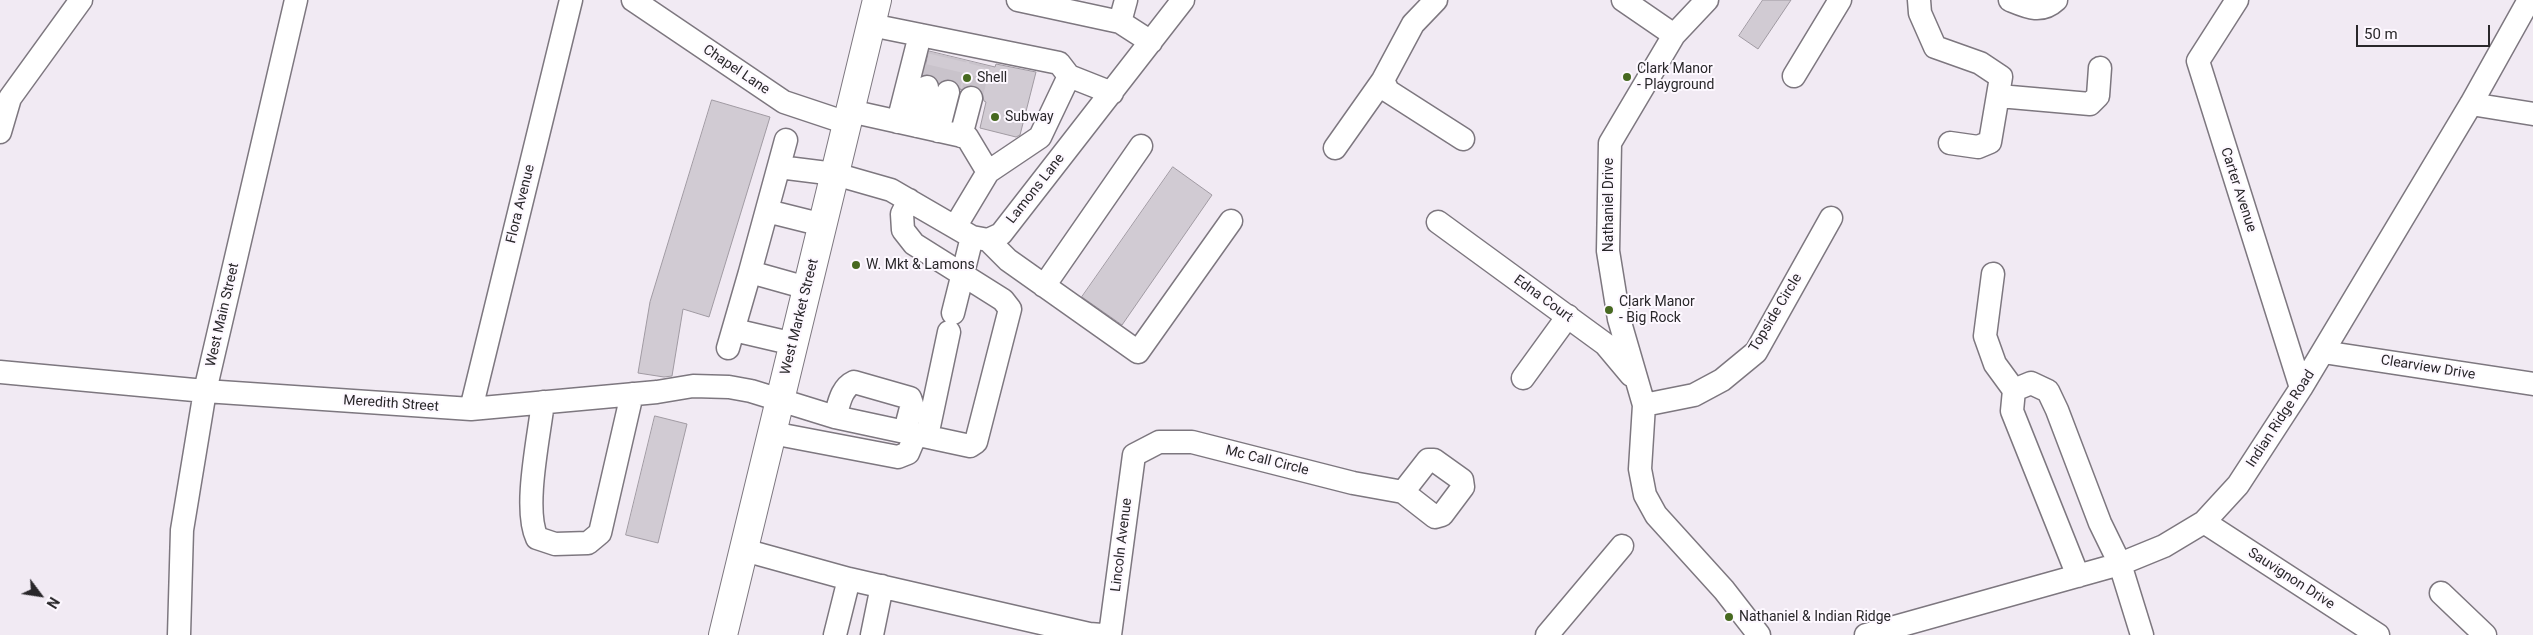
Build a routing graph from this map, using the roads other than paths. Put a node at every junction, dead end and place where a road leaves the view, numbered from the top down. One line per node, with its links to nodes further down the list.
1 (80, 0): 34 (street)
2 (296, 0): 64 (street, West Main Street)
3 (571, 0): 69 (street, Flora Avenue)
4 (633, 0): 32 (street, Chapel Lane)
5 (1018, 0): 18 (street)
6 (1126, 0): 18 (street)
7 (1183, 0): 20 (street, Lamons Lane)
8 (1436, 0): 25 (street)
9 (1623, 0): 19 (street)
10 (1707, 0): 19 (street, Nathaniel Drive)
11 (1840, 0): 24 (street)
12 (1919, 0): 28 (street)
13 (2010, 0): 14 (street)
14 (2056, 0)
15 (2237, 0): 62 (street, Carter Avenue)
16 (2529, 0): 30 (street, Indian Ridge Road)
17 (874, 13): 21 (street); 32 (main road, West Market Street)
18 (1120, 22): 20 (street)
19 (1674, 35): 66 (street, Nathaniel Drive)
20 (1151, 42): 27 (street, Lamons Lane)
21 (942, 46): 23 (street); 33 (street)
22 (2100, 68): 28 (street)
23 (1069, 76): 27 (street); 42 (street)
24 (1794, 76)
25 (1383, 80): 36 (street); 40 (street)
26 (938, 90): 33 (street)
27 (1112, 93): 50 (street, Lamons Lane)
28 (1999, 96): 38 (street)
29 (971, 98): 35 (street)
30 (2471, 104): 31 (street); 58 (street, Indian Ridge Road)
31 (2533, 114)
32 (849, 117): 33 (street, Chapel Lane); 43 (main road, West Market Street)
33 (917, 126): 35 (street, Chapel Lane)
34 (0, 132)
35 (961, 136): 42 (street)
36 (1463, 139)
37 (786, 140): 41 (street)
38 (1950, 143)
39 (1142, 146): 54 (street)
40 (1335, 148)
41 (779, 167): 43 (street); 45 (street)
42 (988, 172): 50 (street)
43 (835, 174): 44 (street); 49 (main road, West Market Street)
44 (909, 200): 50 (street); 53 (street, Meredith Street)
45 (767, 211): 49 (street); 51 (street)
46 (1831, 218): 66 (street, Topside Circle)
47 (1231, 220): 54 (street)
48 (1438, 222): 56 (street, Edna Court)
49 (823, 225): 55 (main road, West Market Street)
50 (972, 235): 53 (street); 54 (street)
51 (750, 272): 55 (street); 57 (street)
52 (1993, 274): 63 (street)
53 (962, 275): 72 (street); 72 (street, Meredith Street)
54 (1044, 286)
55 (807, 288): 57 (main road, West Market Street)
56 (1568, 316): 60 (street); 66 (street, Edna Court)
57 (794, 344): 67 (main road, West Market Street)
58 (2323, 352): 61 (street, Clearview Drive); 62 (street, Indian Ridge Road)
59 (0, 372): 64 (street, Meredith Street)
60 (1524, 378)
61 (2533, 384)
62 (2301, 388): 75 (street, Indian Ridge Road)
63 (2014, 390): 78 (street); 79 (street)
64 (205, 392): 69 (street, Meredith Street); 85 (street, West Main Street)
65 (632, 394): 67 (street, Meredith Street); 68 (street, Meredith Street); 68 (street)
66 (1641, 395): 91 (street, Nathaniel Drive)
67 (780, 400): 70 (street, Meredith Street); 71 (main road, West Market Street)
68 (542, 402): 69 (street, Meredith Street)
69 (470, 409)
70 (835, 416): 72 (street, Meredith Street); 72 (street)
71 (772, 433): 72 (street); 77 (main road, West Market Street)
72 (916, 434)
73 (1134, 455): 74 (street, Mc Call Circle); 89 (street, Lincoln Avenue)
74 (1403, 492)
75 (2204, 522): 78 (street, Indian Ridge Road); 94 (street, Sauvignon Drive)
76 (1622, 546): 90 (street)
77 (744, 550): 80 (street); 86 (main road, West Market Street)
78 (2120, 564): 79 (street, Indian Ridge Road); 93 (street)
79 (2078, 576): 92 (street, Indian Ridge Road)
80 (849, 579): 81 (street); 87 (street)
81 (882, 586): 83 (street); 84 (street)
82 (2442, 593): 95 (street)
83 (1044, 630): 88 (street)
84 (876, 634)
85 (179, 635)
86 (723, 635)
87 (835, 635)
88 (1102, 635)
89 (1110, 635)
90 (1547, 635)
91 (1759, 635)
92 (1866, 635)
93 (2142, 635)
94 (2378, 635)
95 (2485, 635)

